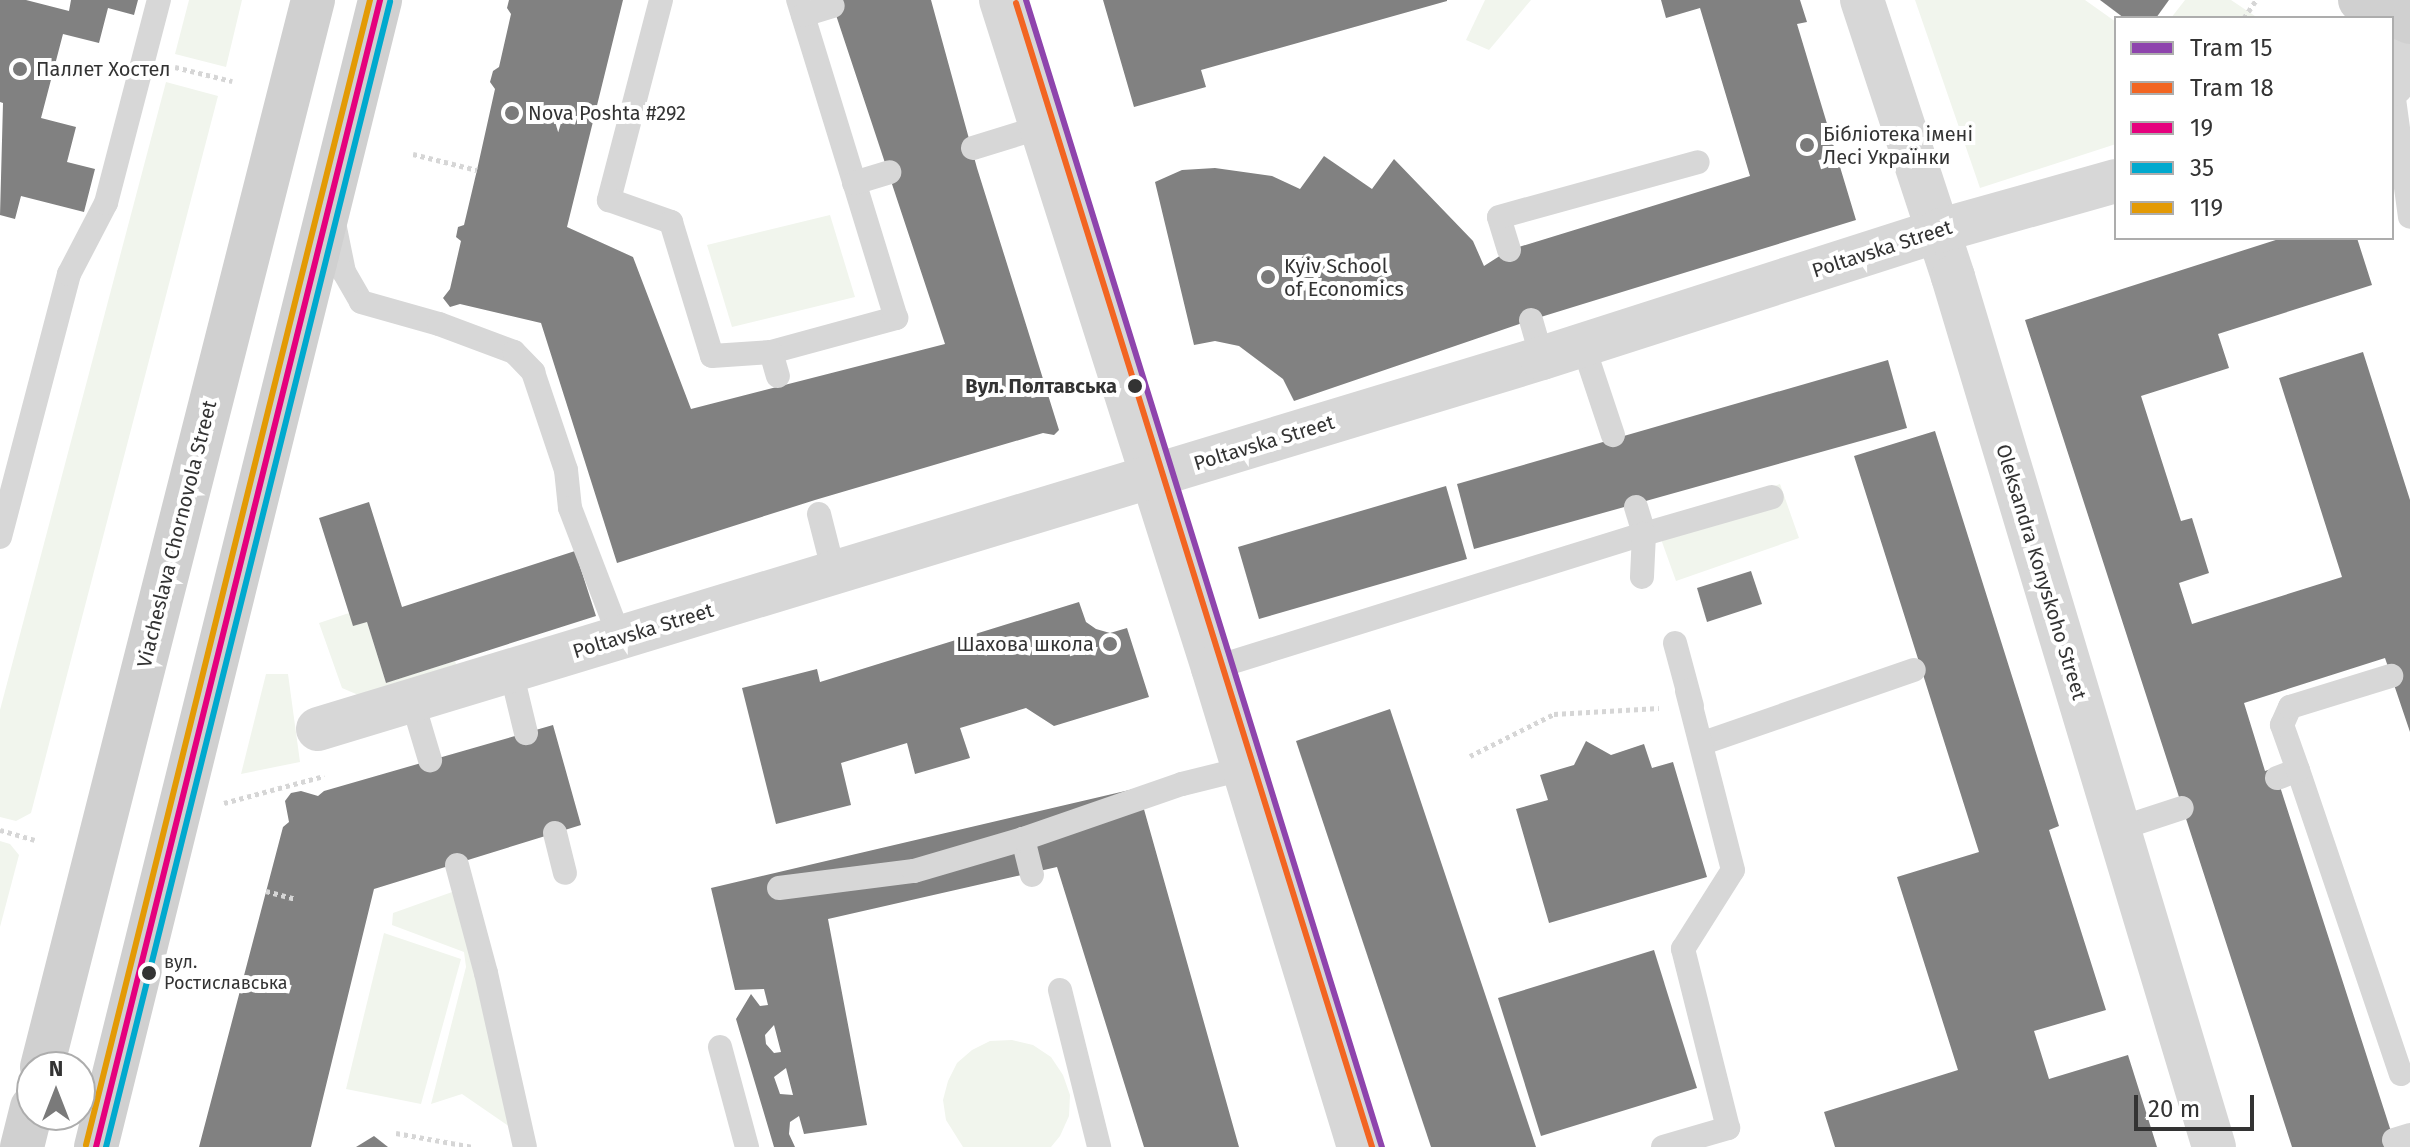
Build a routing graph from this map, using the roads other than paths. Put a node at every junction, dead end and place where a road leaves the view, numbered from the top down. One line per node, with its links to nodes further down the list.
1 (159, 0): 33 (lane)
2 (313, 0): 58 (main road, Viacheslava Chornovola Street)
3 (380, 0): 18 (main road)
4 (661, 0): 25 (lane)
5 (1001, 0): 14 (street)
6 (1862, 0): 22 (street, Oleksandra Konyskoho Street)
7 (2360, 0): 10 (main road)
8 (833, 6): 9 (lane)
9 (800, 8): 20 (lane)
10 (2410, 22)
11 (2410, 44): 12 (street)
12 (2394, 80)
13 (2394, 99): 21 (lane)
14 (1041, 127): 15 (lane); 28 (street)
15 (973, 148)
16 (1698, 162): 23 (lane)
17 (889, 172): 20 (lane)
18 (335, 182): 36 (lane); 60 (main road)
19 (2114, 182): 22 (street, Poltavska Street)
20 (854, 183): 25 (lane)
21 (2410, 217)
22 (1938, 231): 24 (street, Poltavska Street); 49 (street, Oleksandra Konyskoho Street)
23 (1509, 250)
24 (1583, 345): 27 (lane); 28 (street, Poltavska Street)
25 (771, 352): 26 (lane)
26 (778, 376)
27 (1613, 435)
28 (1152, 477): 34 (street, Poltavska Street); 38 (street)
29 (1772, 497): 32 (lane)
30 (1636, 507): 32 (lane)
31 (819, 514): 34 (lane)
32 (1644, 534): 35 (lane); 38 (lane)
33 (0, 537)
34 (834, 573): 36 (street, Poltavska Street)
35 (1642, 577)
36 (620, 638): 40 (street, Poltavska Street)
37 (1675, 643): 45 (lane)
38 (1213, 668): 47 (street)
39 (1914, 670): 45 (lane)
40 (511, 671): 42 (street, Poltavska Street); 44 (lane)
41 (2391, 676): 59 (lane)
42 (412, 700): 43 (street, Poltavska Street); 46 (lane)
43 (318, 729)
44 (526, 733)
45 (1703, 743): 65 (lane)
46 (430, 760)
47 (1242, 769): 51 (lane); 64 (street)
48 (2182, 808): 49 (lane)
49 (2118, 829): 66 (street, Oleksandra Konyskoho Street)
50 (555, 833): 53 (lane)
51 (1023, 839): 54 (lane); 55 (lane)
52 (457, 865): 61 (lane)
53 (565, 873)
54 (1032, 875)
55 (779, 888)
56 (1060, 990): 63 (lane)
57 (720, 1047): 62 (lane)
58 (46, 1051)
59 (2401, 1074)
60 (96, 1147)
61 (525, 1147)
62 (747, 1147)
63 (1099, 1147)
64 (1359, 1147)
65 (1663, 1147)
66 (2214, 1147)

